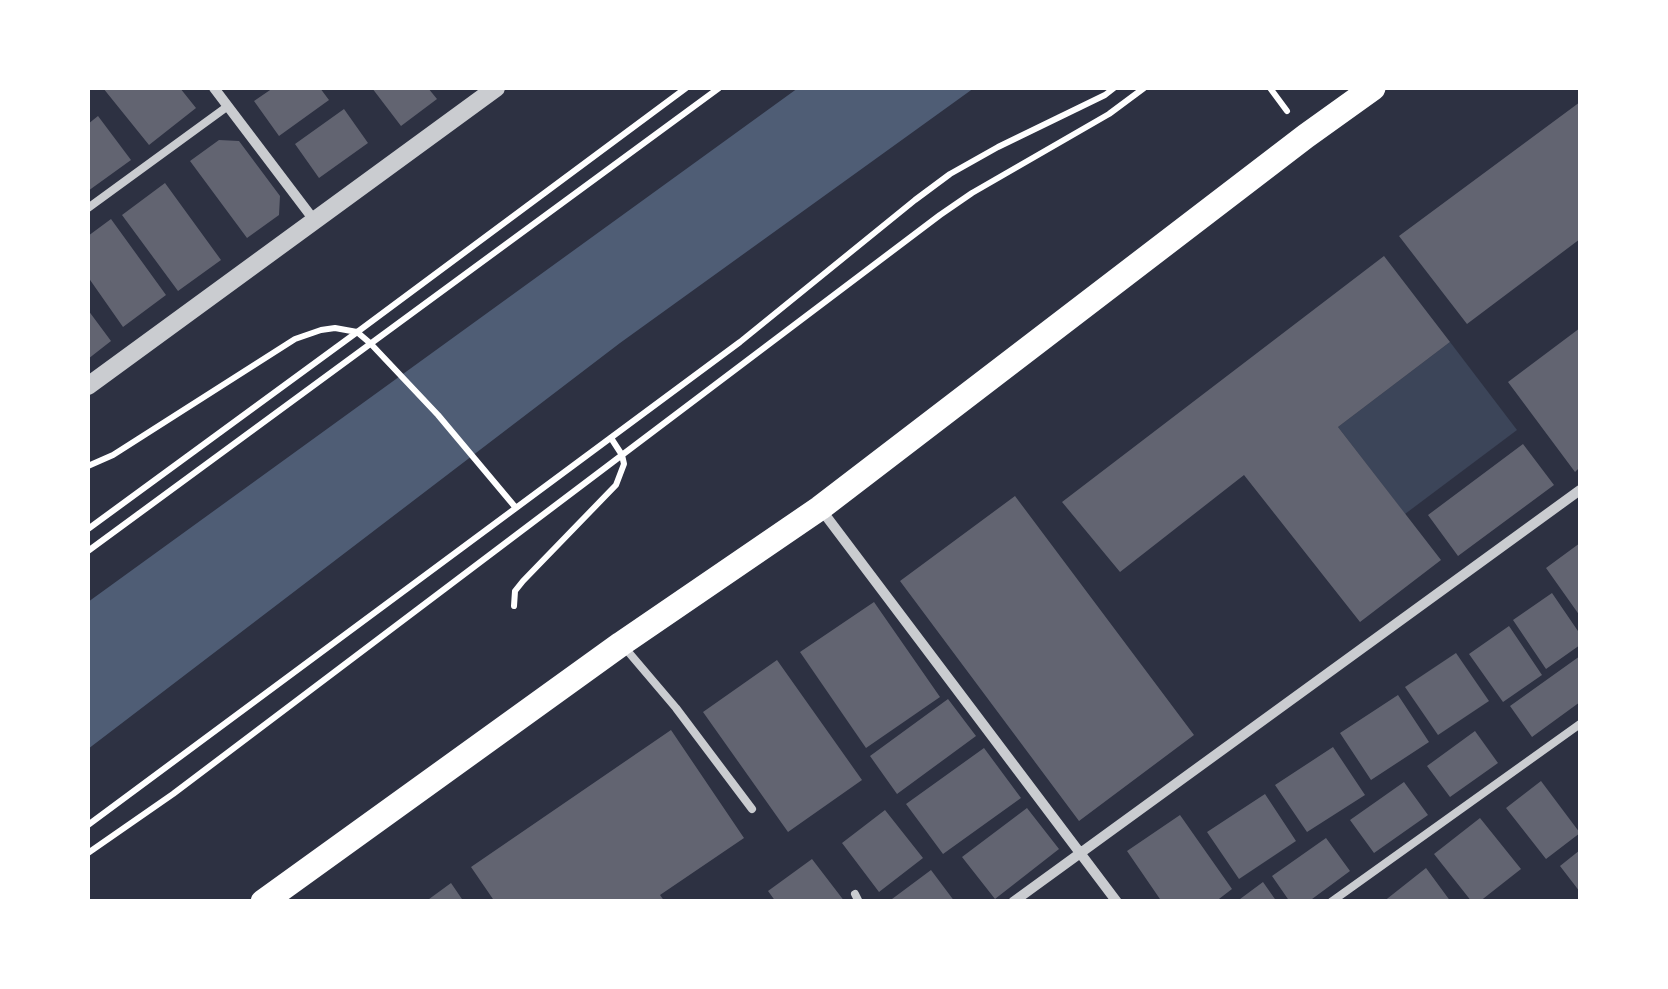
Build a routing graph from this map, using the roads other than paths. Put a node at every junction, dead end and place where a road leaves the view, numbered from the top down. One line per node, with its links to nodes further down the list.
1 (214, 88): 4 (street)
2 (496, 88): 6 (street)
3 (1373, 88): 9 (main road)
4 (228, 106): 5 (lane); 6 (street)
5 (88, 208)
6 (314, 220): 7 (street)
7 (88, 386)
8 (1580, 490): 13 (street)
9 (820, 508): 10 (main road); 13 (street)
10 (621, 644): 12 (lane); 14 (main road)
11 (1580, 724): 17 (lane)
12 (752, 810)
13 (1079, 853): 15 (street); 16 (street)
14 (263, 902)
15 (1013, 902)
16 (1117, 902)
17 (1331, 902)

